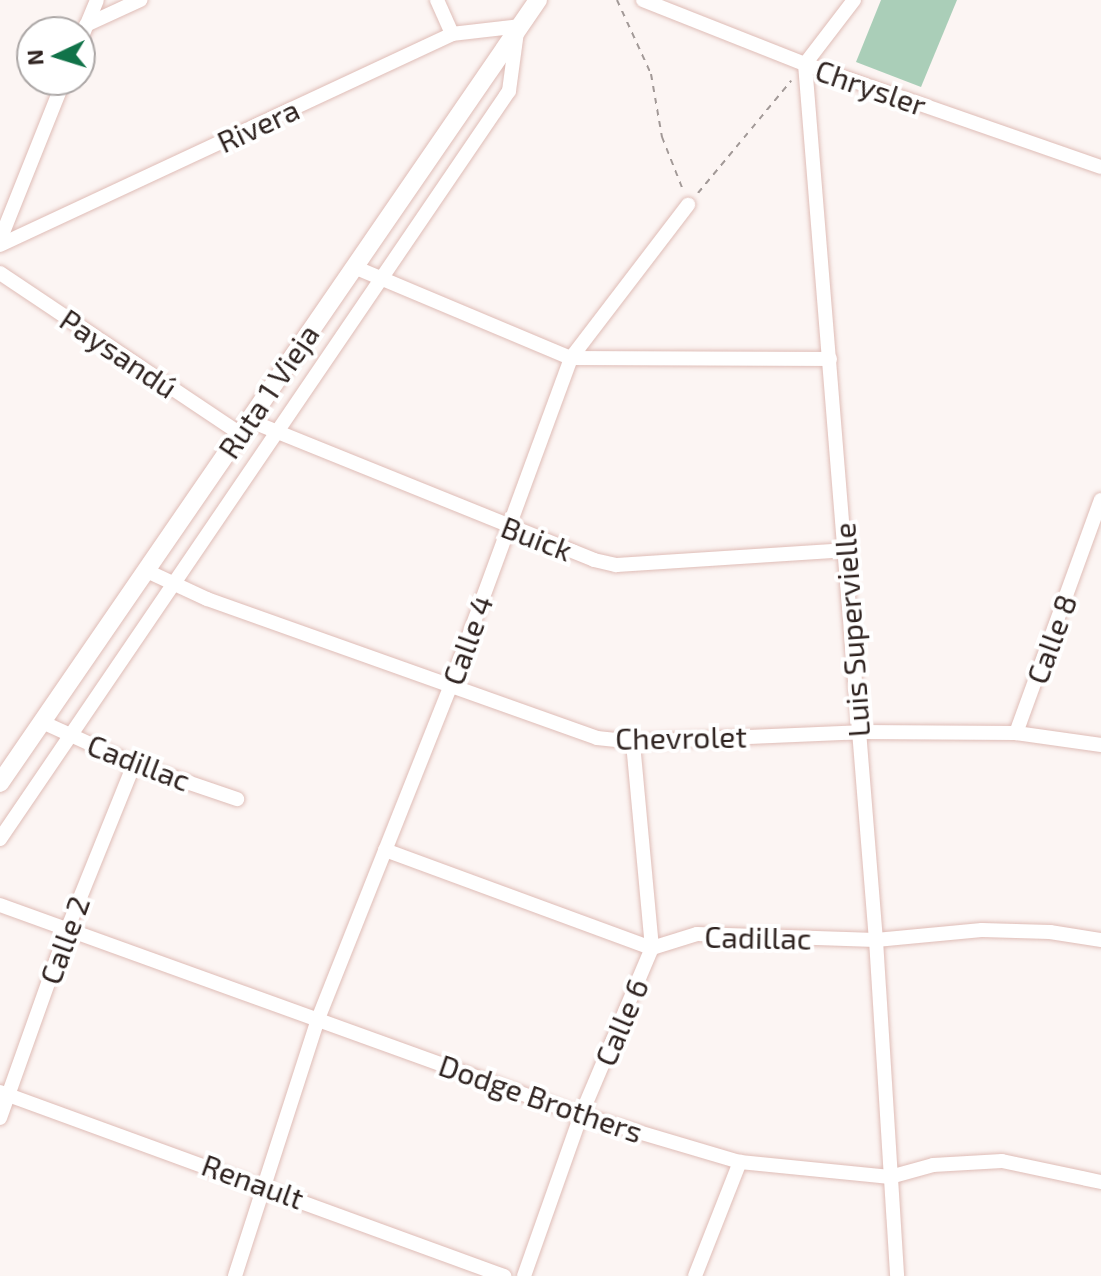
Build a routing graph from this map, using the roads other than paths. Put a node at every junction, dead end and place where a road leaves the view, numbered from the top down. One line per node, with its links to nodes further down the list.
1 (140, 0): 6 (street)
2 (437, 0): 8 (street)
3 (538, 0): 7 (street, Ruta 1 Vieja)
4 (643, 0): 9 (street, Chrysler)
5 (854, 0): 9 (street)
6 (96, 20)
7 (519, 28): 8 (street, Rivera); 14 (street, Ruta 1 Vieja); 16 (street)
8 (452, 34): 13 (street, Rivera)
9 (805, 64): 11 (street, Chrysler); 18 (street, Luis Supervielle)
10 (58, 96): 13 (street)
11 (1101, 167)
12 (688, 205): 17 (street, Calle 4)
13 (0, 242)
14 (354, 267): 16 (street); 19 (street, Ruta 1 Vieja)
15 (0, 273): 19 (street, Paysandú)
16 (382, 278): 17 (street); 20 (street)
17 (571, 358): 18 (street); 22 (street, Calle 4)
18 (830, 359): 25 (street, Luis Supervielle)
19 (243, 426): 20 (street, Buick); 26 (street, Ruta 1 Vieja)
20 (275, 434): 22 (street, Buick); 27 (street)
21 (1101, 500): 23 (street, Calle 8)
22 (508, 527): 25 (street, Buick); 28 (street, Calle 4)
23 (1085, 545): 24 (street); 31 (street, Calle 8)
24 (1101, 549)
25 (845, 550): 30 (street, Luis Supervielle)
26 (147, 571): 27 (street, Chevrolet); 29 (street, Ruta 1 Vieja)
27 (173, 583): 28 (street, Chevrolet); 32 (street)
28 (450, 687): 33 (street, Chevrolet); 39 (street, Calle 4)
29 (42, 722): 32 (street, Cadillac); 36 (street, Ruta 1 Vieja)
30 (859, 732): 31 (street, Chevrolet); 33 (street, Chevrolet); 42 (street, Luis Supervielle)
31 (1016, 733): 34 (street, Chevrolet)
32 (70, 735): 35 (street, Cadillac); 38 (street)
33 (633, 742): 44 (street)
34 (1101, 745)
35 (134, 764): 37 (street, Cadillac); 41 (street, Calle 2)
36 (0, 783)
37 (237, 799)
38 (0, 839)
39 (385, 850): 44 (street); 45 (street, Calle 4)
40 (0, 905): 41 (street, Dodge Brothers)
41 (67, 930): 45 (street, Dodge Brothers); 46 (street, Calle 2)
42 (876, 940): 43 (street, Cadillac); 44 (street, Cadillac); 50 (street, Luis Supervielle)
43 (1101, 940)
44 (652, 948): 47 (street, Calle 6)
45 (318, 1019): 47 (street, Dodge Brothers); 52 (street, Calle 4)
46 (4, 1093): 48 (street, Calle 2); 52 (street, Renault)
47 (581, 1115): 49 (street, Dodge Brothers); 55 (street, Calle 6)
48 (0, 1118)
49 (740, 1162): 50 (street, Dodge Brothers); 56 (street)
50 (890, 1177): 51 (street, Dodge Brothers); 57 (street, Luis Supervielle)
51 (1101, 1182)
52 (268, 1185): 53 (street, Calle 4); 54 (street, Renault)
53 (235, 1276)
54 (504, 1276)
55 (524, 1276)
56 (695, 1276)
57 (897, 1276)

